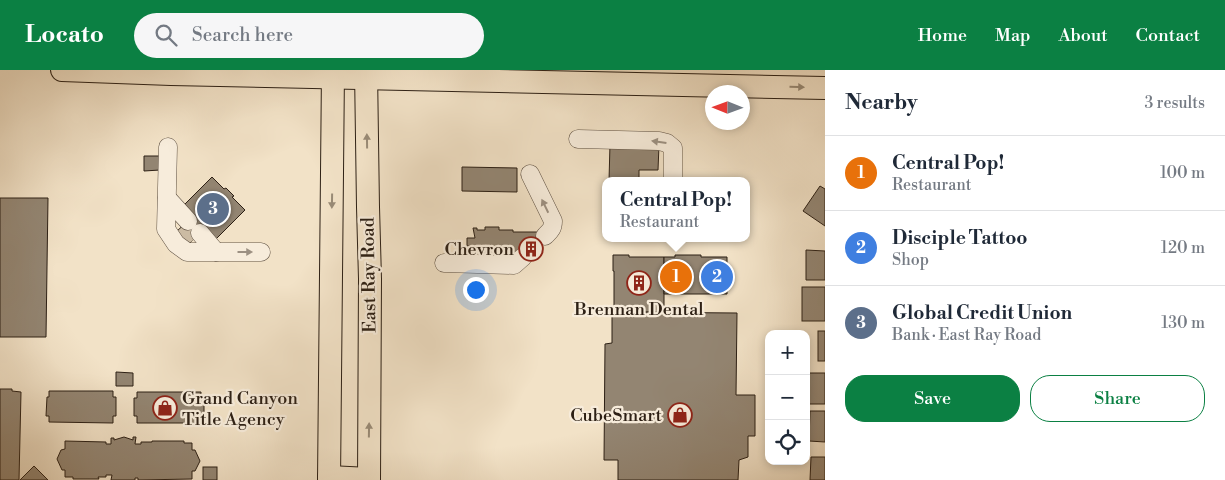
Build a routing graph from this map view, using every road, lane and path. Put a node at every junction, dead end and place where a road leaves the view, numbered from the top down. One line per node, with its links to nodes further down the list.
1 (62, 70): 2 (main road)
2 (333, 74): 3 (main road); 16 (main road, East Ray Road, one-way to 16)
3 (366, 74): 4 (main road); 17 (main road, East Ray Road, one-way to 3)
4 (769, 78): 5 (main road, one-way to 5)
5 (825, 88)
6 (578, 139): 9 (lane, one-way to 6)
7 (168, 147): 10 (lane)
8 (530, 174): 11 (lane, one-way to 8)
9 (674, 177)
10 (166, 207): 12 (lane); 12 (lane)
11 (545, 236)
12 (196, 238): 13 (lane, one-way to 13)
13 (261, 252)
14 (524, 257): 15 (lane)
15 (444, 263)
16 (329, 479): 17 (main road)
17 (369, 480)

